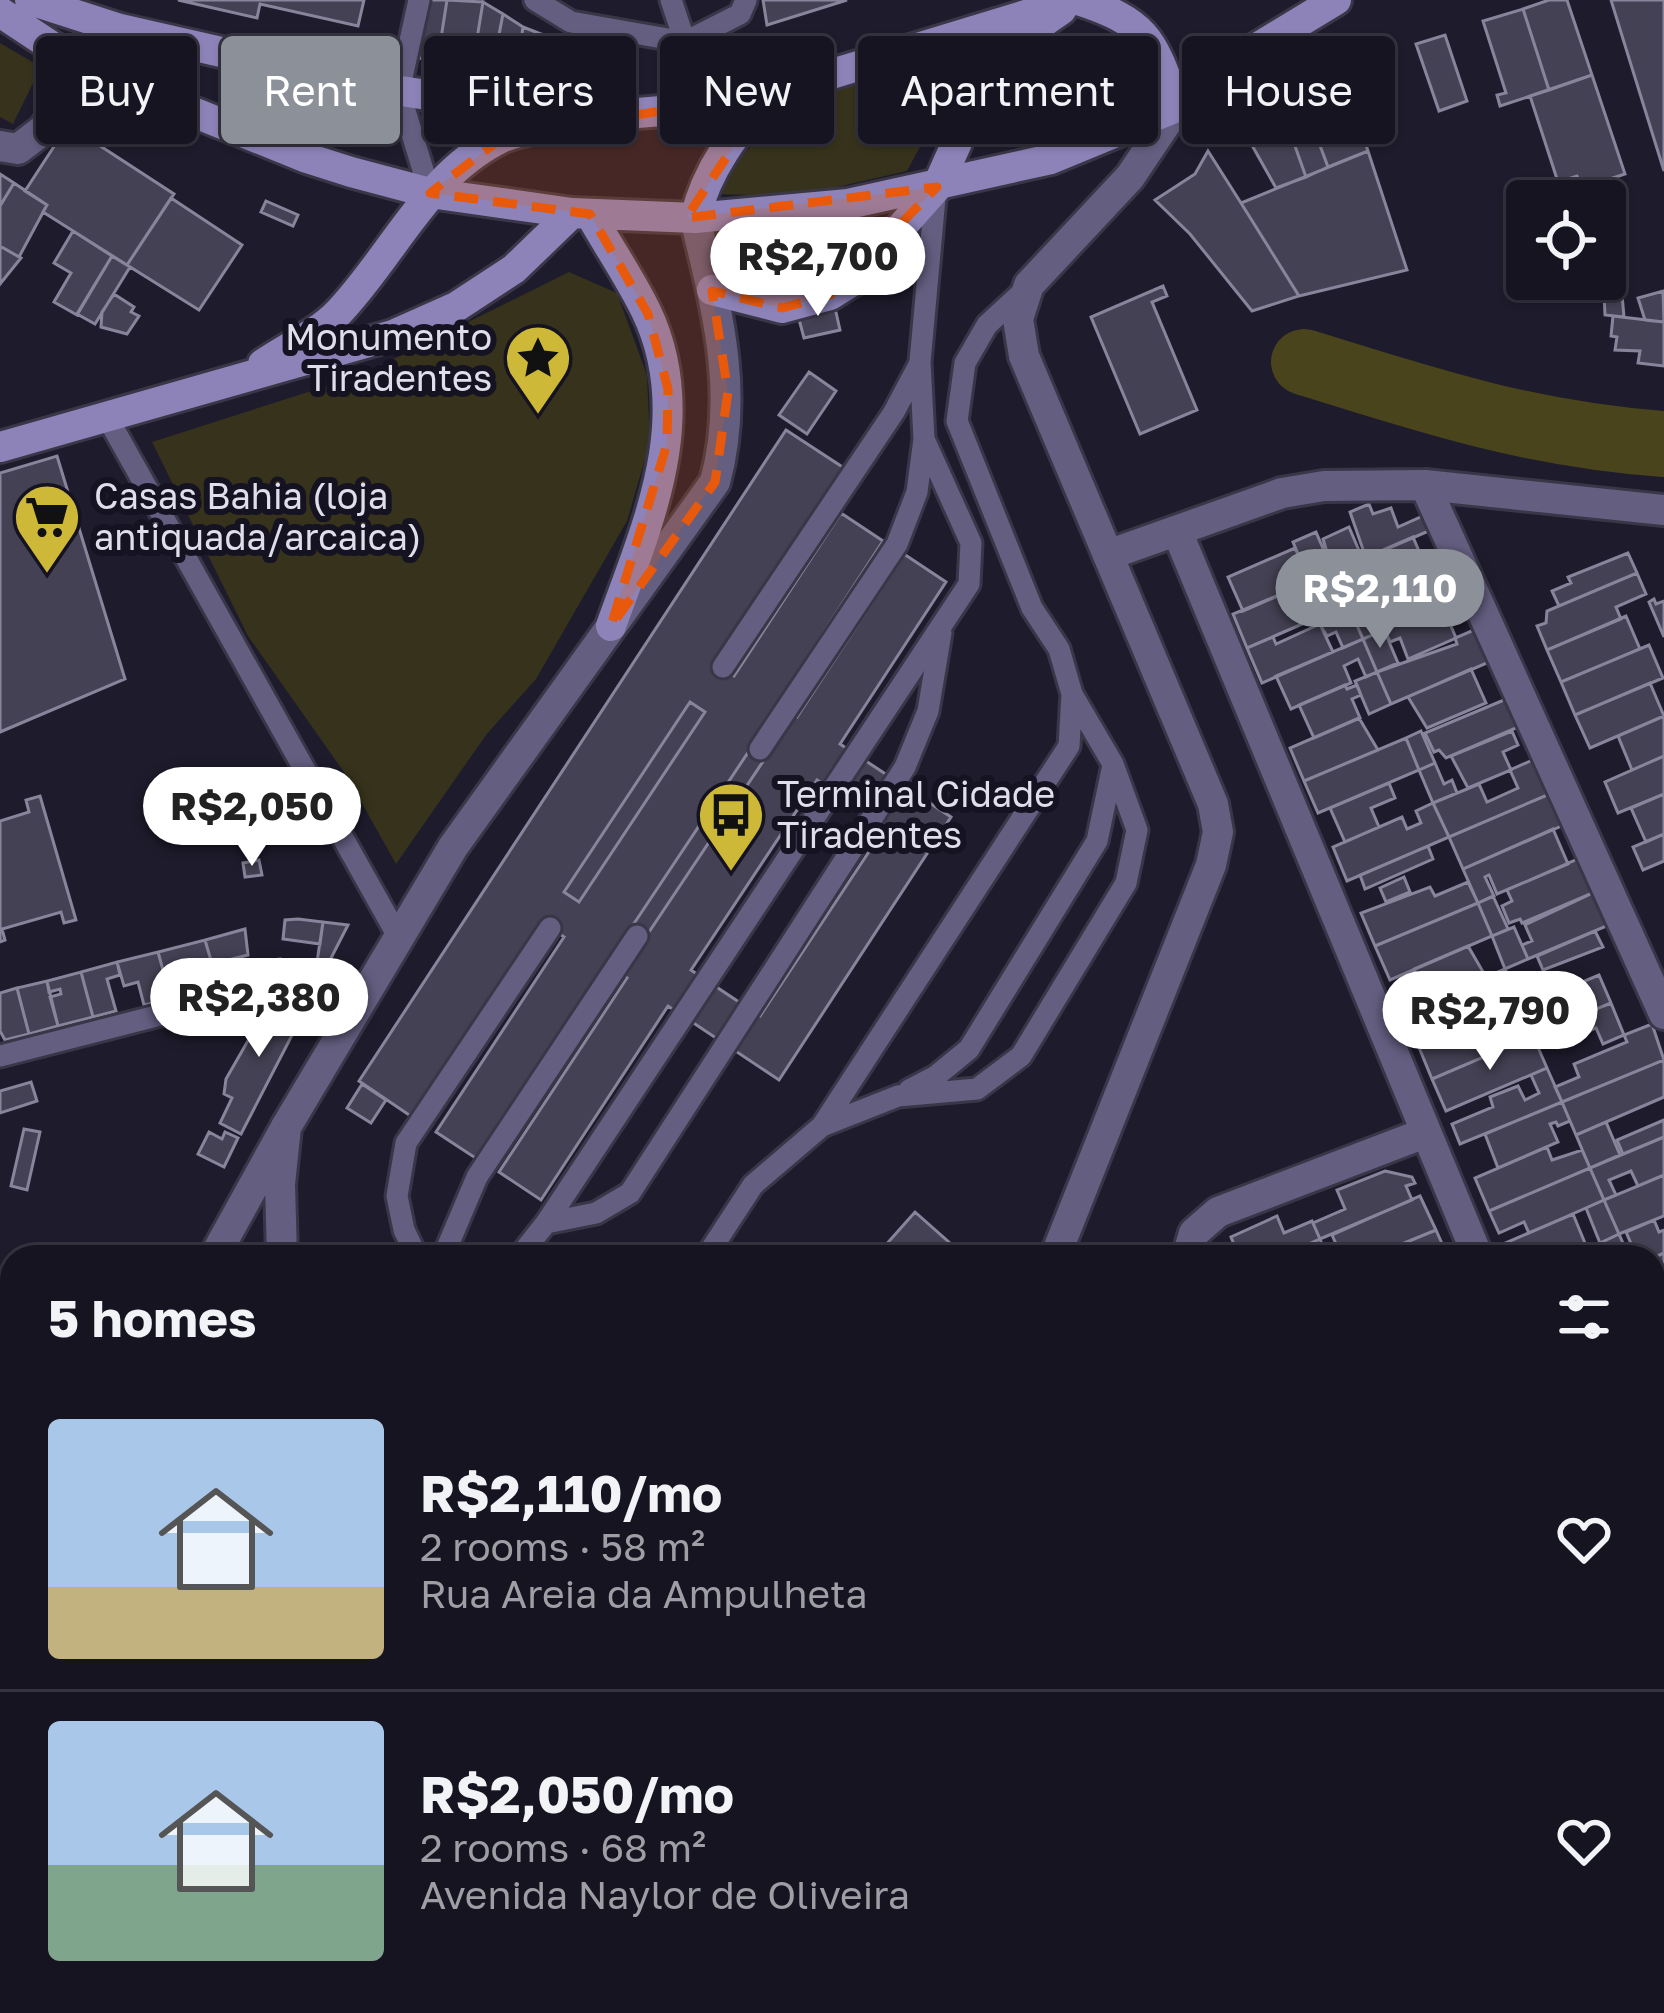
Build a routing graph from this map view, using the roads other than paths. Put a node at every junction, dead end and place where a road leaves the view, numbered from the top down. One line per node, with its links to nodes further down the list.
1 (30, 0): 13 (main road)
2 (419, 0): 15 (lane)
3 (535, 0): 12 (lane)
4 (671, 0): 10 (lane)
5 (746, 0): 11 (lane)
6 (1076, 0): 14 (main road); 17 (main road); 23 (main road)
7 (1336, 0): 17 (main road)
8 (0, 12): 9 (main road)
9 (36, 36)
10 (683, 36)
11 (697, 36)
12 (660, 38)
13 (221, 51)
14 (834, 73)
15 (400, 86)
16 (400, 94): 24 (lane)
17 (1177, 107): 23 (main road); 27 (street)
18 (197, 114): 24 (main road)
19 (36, 135): 22 (street)
20 (492, 144): 24 (main road)
21 (730, 144): 26 (main road)
22 (0, 146)
23 (937, 187): 26 (main road); 28 (main road); 29 (lane)
24 (430, 193): 25 (main road); 30 (main road)
25 (581, 214): 26 (main road); 30 (main road); 38 (main road)
26 (695, 218): 28 (street)
27 (1029, 285): 37 (street); 41 (lane)
28 (712, 290): 38 (street)
29 (920, 362): 32 (lane); 40 (lane)
30 (238, 380): 31 (main road)
31 (107, 417): 33 (main road); 46 (lane)
32 (924, 439): 39 (lane); 42 (lane)
33 (0, 447)
34 (1425, 485): 35 (street); 36 (street); 48 (street)
35 (1664, 510)
36 (1177, 531): 37 (street); 53 (street)
37 (1108, 555): 61 (street)
38 (610, 626): 46 (street)
39 (942, 626): 54 (lane); 54 (lane)
40 (723, 668)
41 (1072, 694): 43 (lane); 52 (lane)
42 (760, 749)
43 (1113, 764): 50 (lane); 50 (lane)
44 (550, 928): 57 (lane)
45 (637, 936): 58 (lane)
46 (399, 938): 47 (street)
47 (363, 999): 49 (lane); 51 (street)
48 (1664, 1014)
49 (0, 1056)
50 (898, 1096): 52 (lane)
51 (286, 1126): 55 (street); 56 (street)
52 (822, 1126): 60 (lane)
53 (1425, 1133): 62 (street); 63 (street)
54 (546, 1223): 59 (lane)
55 (221, 1245)
56 (282, 1245)
57 (411, 1245)
58 (447, 1245)
59 (529, 1245)
60 (714, 1245)
61 (1060, 1245)
62 (1190, 1245)
63 (1473, 1245)

